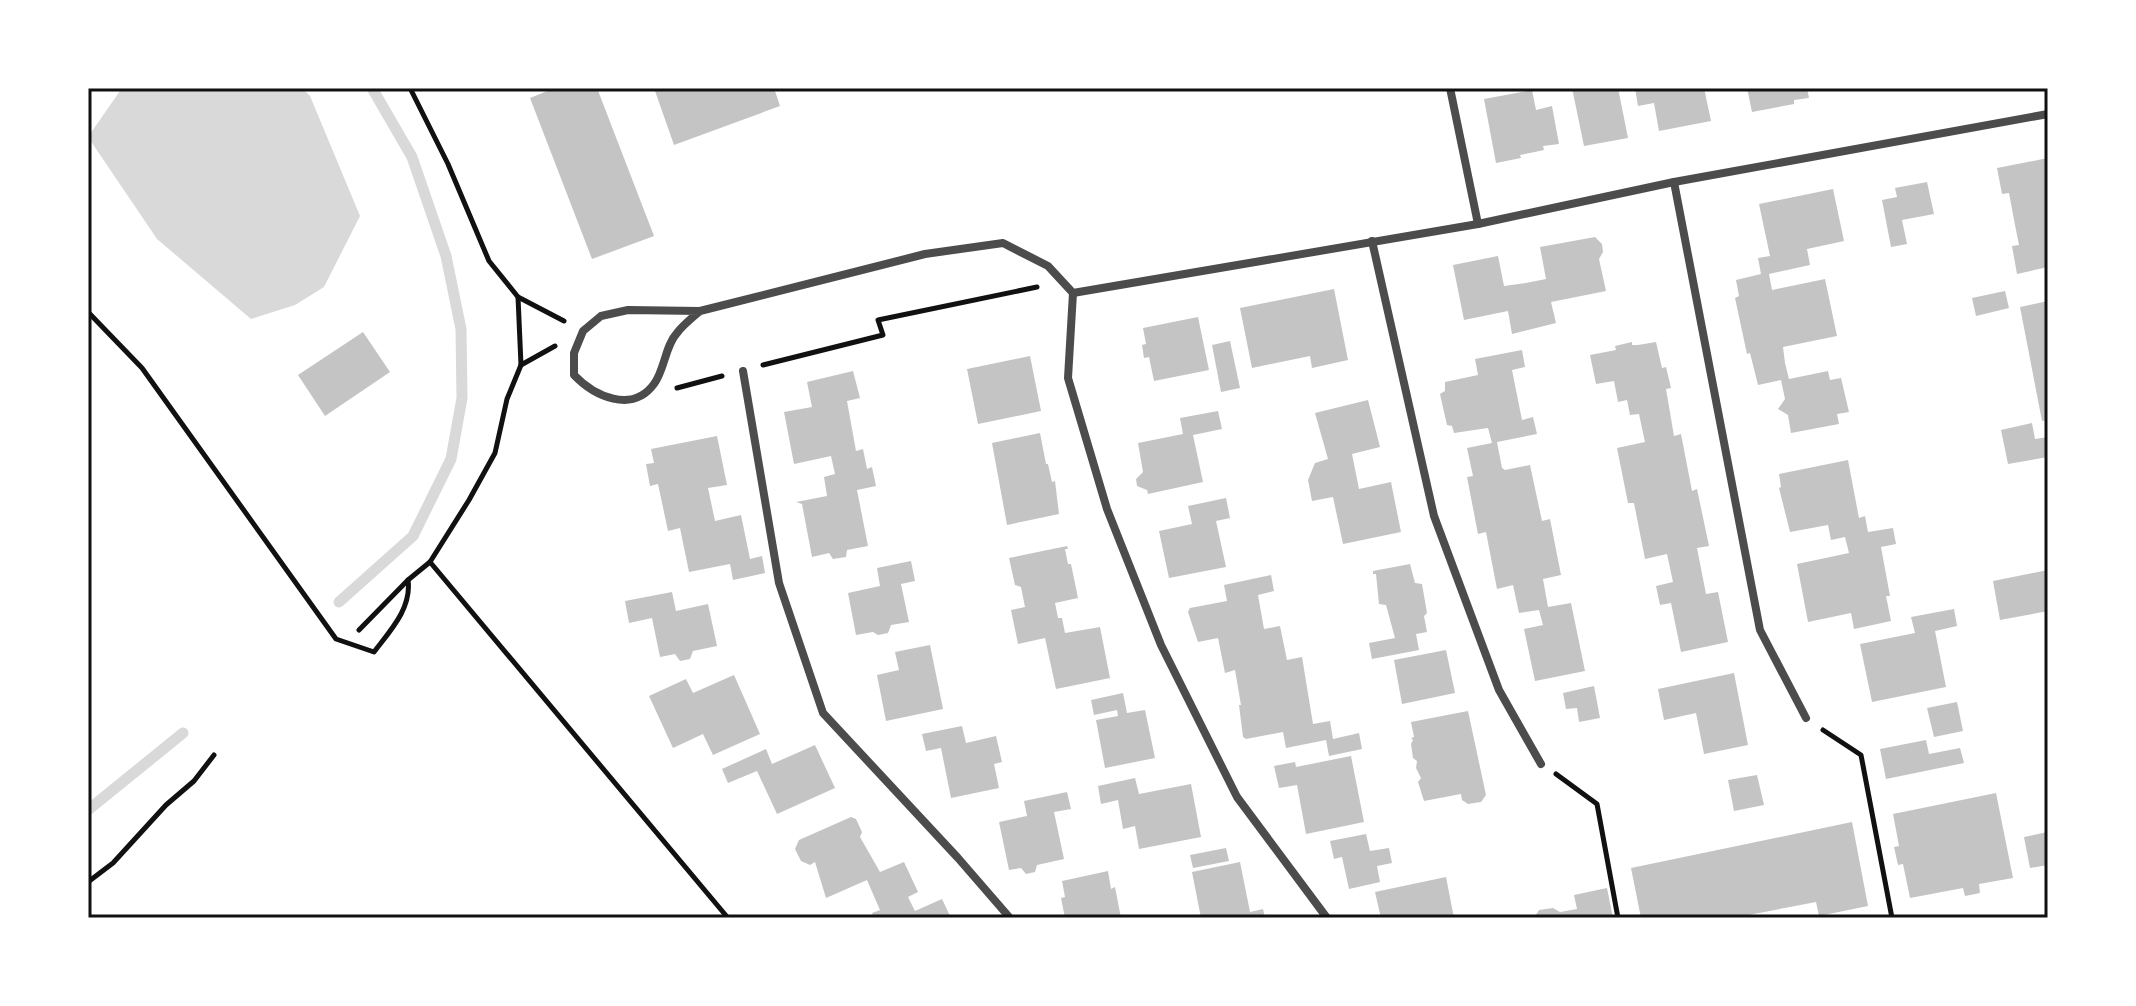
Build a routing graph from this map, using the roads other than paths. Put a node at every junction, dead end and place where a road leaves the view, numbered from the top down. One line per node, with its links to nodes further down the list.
1 (1450, 88): 4 (street)
2 (2048, 114): 3 (street)
3 (1674, 182): 4 (street); 9 (street)
4 (1478, 224): 5 (street)
5 (1372, 241): 6 (street); 10 (street)
6 (1073, 293): 7 (street); 12 (street)
7 (700, 311): 7 (street)
8 (743, 371): 11 (street)
9 (1806, 718)
10 (1541, 764)
11 (1010, 918)
12 (1327, 918)

